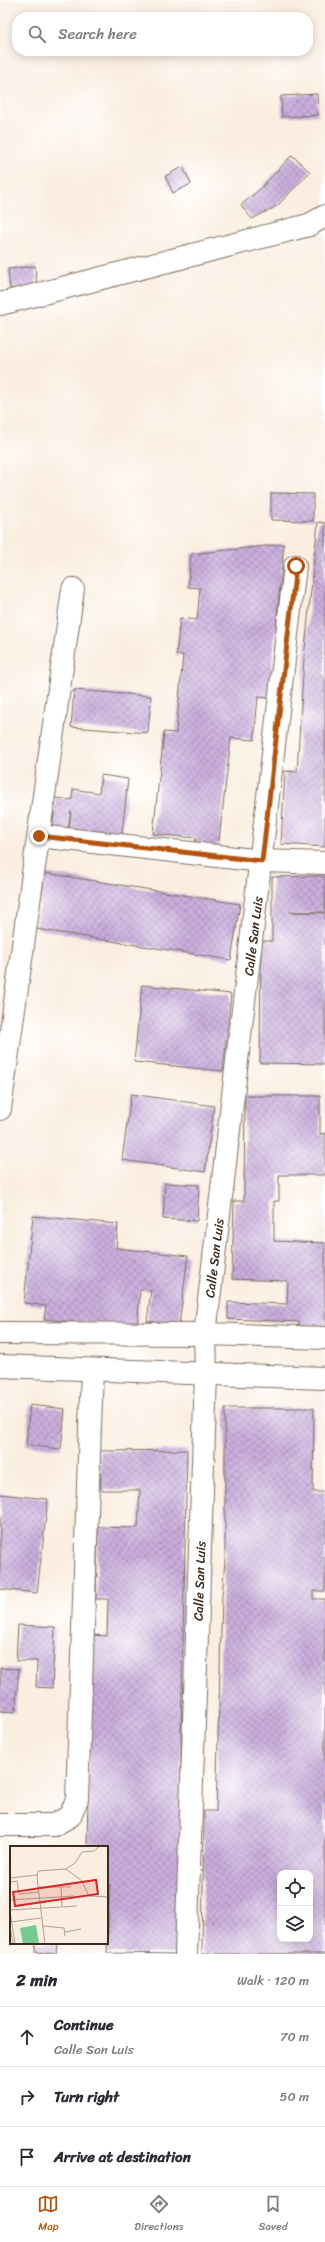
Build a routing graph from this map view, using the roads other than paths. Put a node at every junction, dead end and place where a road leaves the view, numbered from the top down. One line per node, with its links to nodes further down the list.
1 (325, 216): 2 (street)
2 (0, 304)
3 (296, 566): 6 (street, Calle San Luis)
4 (73, 589): 5 (street)
5 (39, 836): 6 (street); 8 (street)
6 (262, 861): 7 (street); 10 (street, Calle San Luis)
7 (325, 863)
8 (0, 1109)
9 (0, 1333): 10 (street)
10 (205, 1334): 11 (street); 14 (street, Calle San Luis)
11 (325, 1338)
12 (0, 1366): 13 (street)
13 (92, 1370): 14 (street); 16 (street)
14 (206, 1375): 15 (street); 17 (street, Calle San Luis)
15 (325, 1378)
16 (0, 1825)
17 (186, 1954)

